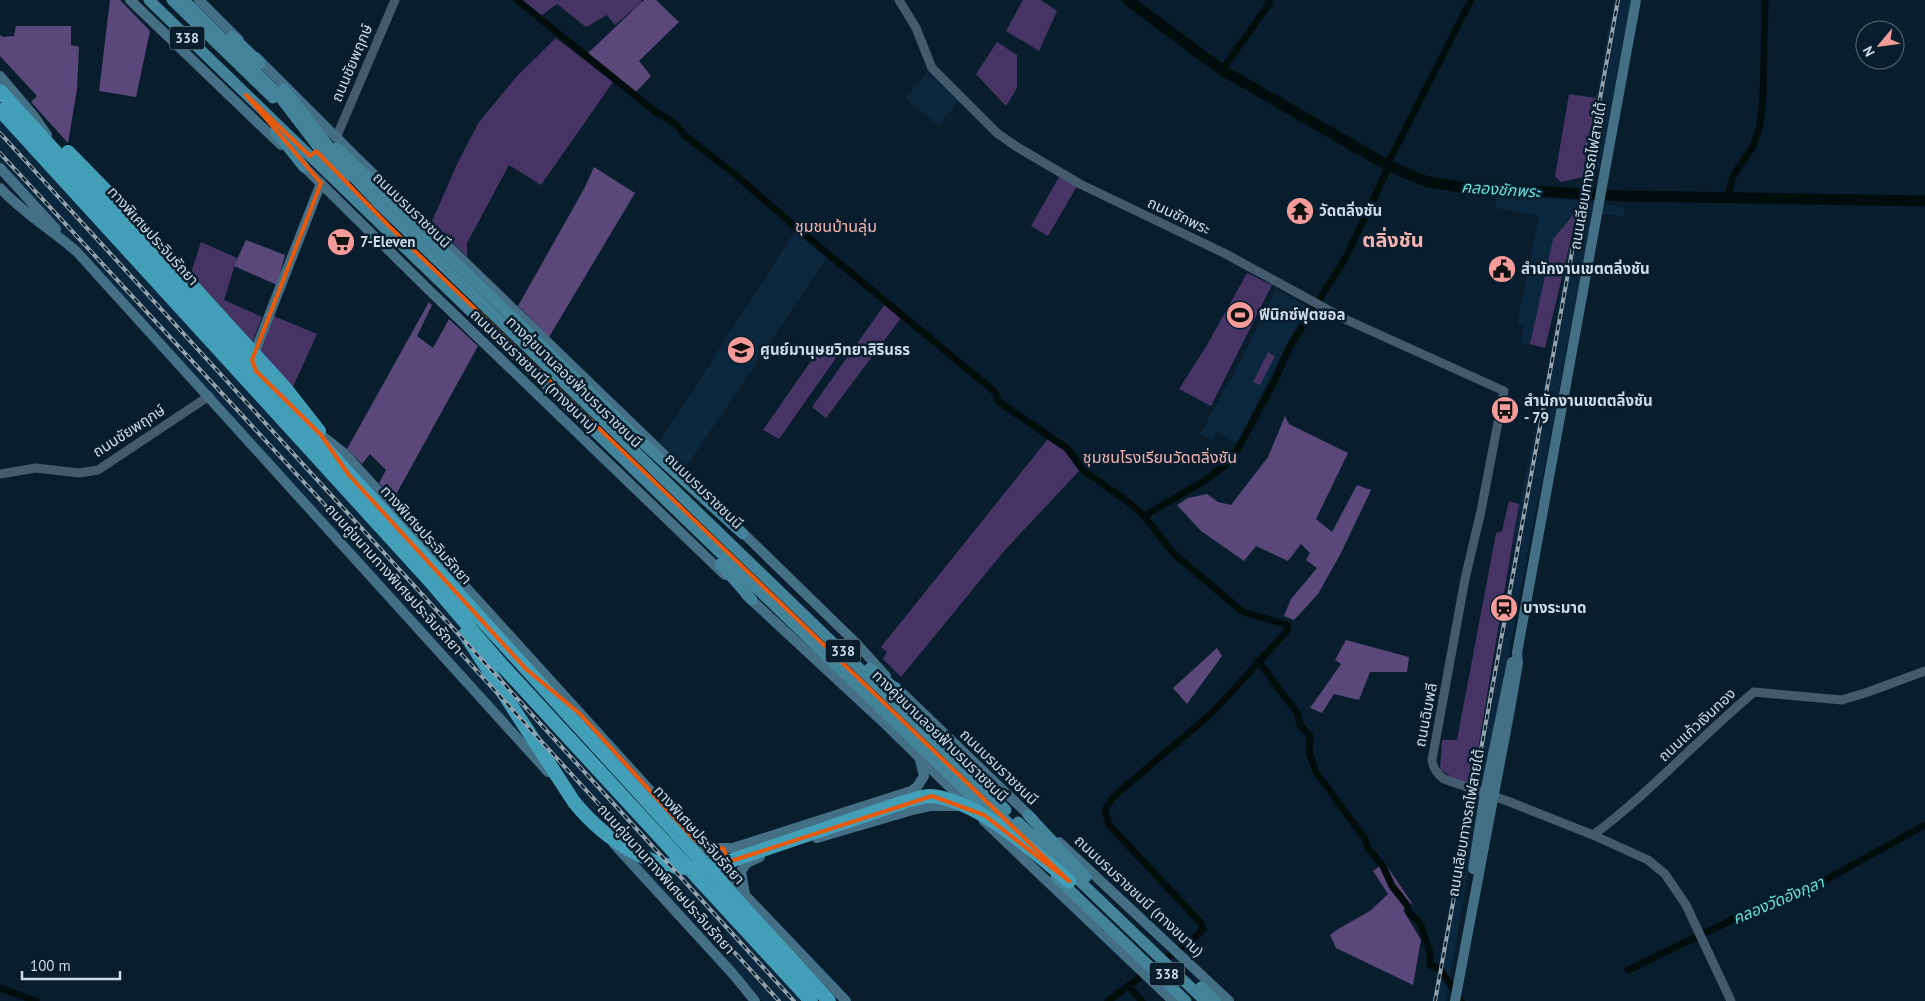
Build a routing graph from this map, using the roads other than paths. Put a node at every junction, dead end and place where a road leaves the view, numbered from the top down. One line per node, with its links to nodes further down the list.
1 (130, 0): 20 (main road, ถนนบรมราชชนนี (ทางขนาน) / 338)
2 (149, 0): 15 (main road, 338)
3 (172, 0): 11 (main road, ถนนบรมราชชนนี / 338)
4 (184, 0): 23 (main road, ทางคู่ขนานลอยฟ้าบรมราชชนนี)
5 (194, 0): 18 (main road, ทางคู่ขนานลอยฟ้าบรมราชชนนี)
6 (199, 0): 14 (main road, ถนนบรมราชชนนี (ทางขนาน) / 338)
7 (396, 0): 19 (street, ถนนชัยพฤกษ์)
8 (899, 0): 32 (street, ถนนชักพระ)
9 (1636, 0): 44 (main road, ถนนเลียบทางรถไฟสายใต้)
10 (0, 76): 24 (main road)
11 (252, 79): 14 (main road); 39 (main road, ถนนบรมราชชนนี / 338)
12 (0, 84): 24 (main road)
13 (0, 91): 36 (highway); 61 (highway, ทางพิเศษประจิมรัถยา)
14 (292, 94): 19 (main road, ถนนบรมราชชนนี (ทางขนาน) / 338)
15 (246, 95): 20 (main road); 42 (main road, 338)
16 (0, 99): 30 (main road)
17 (0, 110): 36 (highway, ทางพิเศษประจิมรัถยา)
18 (316, 128): 29 (main road, ทางคู่ขนานลอยฟ้าบรมราชชนนี); 35 (main road)
19 (336, 138): 35 (main road, ถนนบรมราชชนนี (ทางขนาน) / 338)
20 (304, 167): 25 (main road, ถนนบรมราชชนนี (ทางขนาน) / 338)
21 (0, 168): 28 (main road)
22 (0, 175): 27 (main road)
23 (344, 180): 29 (main road, ทางคู่ขนานลอยฟ้าบรมราชชนนี); 37 (main road)
24 (78, 183): 30 (main road)
25 (321, 183): 30 (main road); 37 (main road, ถนนบรมราชชนนี (ทางขนาน) / 338)
26 (0, 188): 27 (main road, ถนนคู่ขนานทางพิเศษประจิมรัถยา)
27 (53, 232): 28 (main road, ถนนคู่ขนานทางพิเศษประจิมรัถยา)
28 (77, 252): 33 (main road, ถนนคู่ขนานทางพิเศษประจิมรัถยา)
29 (478, 305): 52 (main road, ทางคู่ขนานลอยฟ้าบรมราชชนนี / 338); 65 (main road, ทางคู่ขนานลอยฟ้าบรมราชชนนี / 338)
30 (244, 360): 31 (main road); 31 (main road)
31 (256, 371): 40 (main road)
32 (1504, 391): 44 (street, ถนนฉิมพลี)
33 (209, 396): 34 (street, ถนนชัยพฤกษ์); 60 (main road, ถนนคู่ขนานทางพิเศษประจิมรัถยา)
34 (0, 474)
35 (743, 534): 39 (main road, ถนนบรมราชชนนี (ทางขนาน) / 338)
36 (432, 575): 40 (highway); 52 (highway); 58 (highway, ทางพิเศษประจิมรัถยา)
37 (752, 600): 41 (main road, ถนนบรมราชชนนี (ทางขนาน) / 338)
38 (1925, 671): 48 (street, ถนนแก้วเงินทอง)
39 (900, 692): 47 (main road, ถนนบรมราชชนนี / 338)
40 (580, 714): 49 (main road)
41 (918, 757): 42 (main road); 43 (main road); 46 (main road, 338)
42 (934, 760): 55 (main road)
43 (917, 788): 45 (main road); 50 (main road)
44 (1489, 795): 48 (street, ถนนฉิมพลี); 69 (main road, ถนนเลียบทางรถไฟสายใต้)
45 (930, 806): 46 (main road); 51 (main road)
46 (971, 808): 55 (main road, 338)
47 (1028, 815): 54 (main road, ถนนบรมราชชนนี / 338)
48 (1593, 835): 70 (street, ถนนฉิมพลี)
49 (694, 839): 50 (main road); 53 (main road)
50 (727, 849): 51 (main road)
51 (743, 867): 53 (main road)
52 (1069, 881): 64 (main road, ทางคู่ขนานลอยฟ้าบรมราชชนนี / 338)
53 (745, 895): 62 (main road)
54 (1176, 957): 57 (main road, ถนนบรมราชชนนี (ทางขนาน) / 338); 66 (main road, ถนนบรมราชชนนี / 338)
55 (1141, 964): 56 (main road, 338)
56 (1150, 973): 59 (main road, 338); 63 (main road, 338)
57 (1210, 982): 67 (main road, ถนนบรมราชชนนี (ทางขนาน) / 338); 68 (main road)
58 (808, 998)
59 (1170, 999)
60 (755, 1001)
61 (829, 1001)
62 (846, 1001)
63 (1186, 1001)
64 (1195, 1001)
65 (1205, 1001)
66 (1216, 1001)
67 (1229, 1001)
68 (1234, 1001)
69 (1452, 1001)
70 (1731, 1001)

